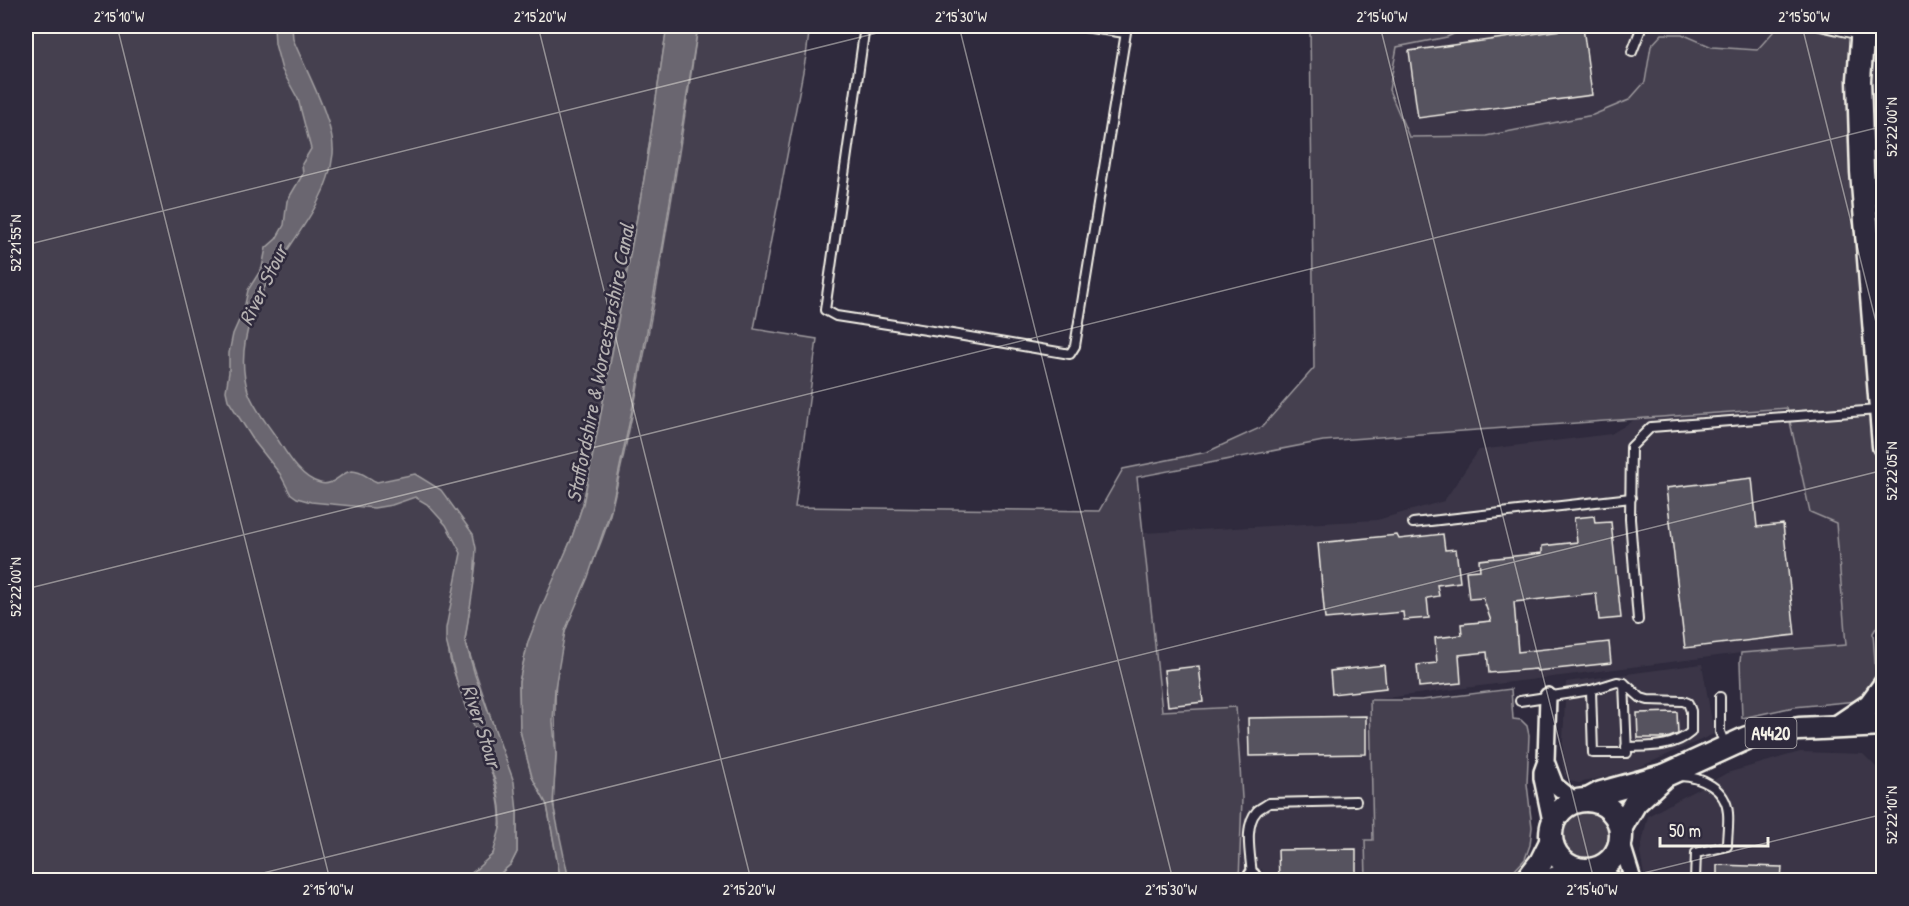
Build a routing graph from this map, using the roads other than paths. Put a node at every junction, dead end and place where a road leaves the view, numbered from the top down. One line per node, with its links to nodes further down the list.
1 (865, 26): 5 (lane)
2 (1077, 26): 5 (lane)
3 (1642, 26): 7 (lane)
4 (1820, 26): 6 (lane)
5 (1126, 29)
6 (1862, 30): 8 (main road)
7 (1632, 52)
8 (1876, 265): 9 (main road)
9 (1881, 381): 10 (main road)
10 (1880, 410): 11 (main road); 12 (lane)
11 (1884, 446)
12 (1630, 498): 13 (lane); 14 (lane)
13 (1413, 523)
14 (1638, 620)
15 (1624, 683): 17 (lane); 23 (lane); 23 (lane)
16 (1884, 686): 22 (main road)
17 (1591, 690): 18 (lane); 23 (lane)
18 (1548, 696): 20 (lane); 25 (street)
19 (1720, 697): 24 (lane)
20 (1520, 701)
21 (1884, 725): 22 (main road, A4420)
22 (1837, 727): 24 (main road, A4420)
23 (1626, 747)
24 (1726, 747): 26 (main road, A4420)
25 (1546, 761): 28 (street); 29 (street)
26 (1666, 775): 28 (main road, A4420); 30 (main road, A4420); 37 (lane)
27 (1356, 801): 32 (lane)
28 (1582, 801): 29 (main road); 30 (main road)
29 (1552, 834): 31 (main road); 33 (main road)
30 (1621, 834): 31 (main road); 36 (street)
31 (1586, 870): 34 (main road); 35 (street)
32 (1252, 878)
33 (1527, 880)
34 (1551, 880)
35 (1614, 880)
36 (1633, 880)
37 (1695, 880)

